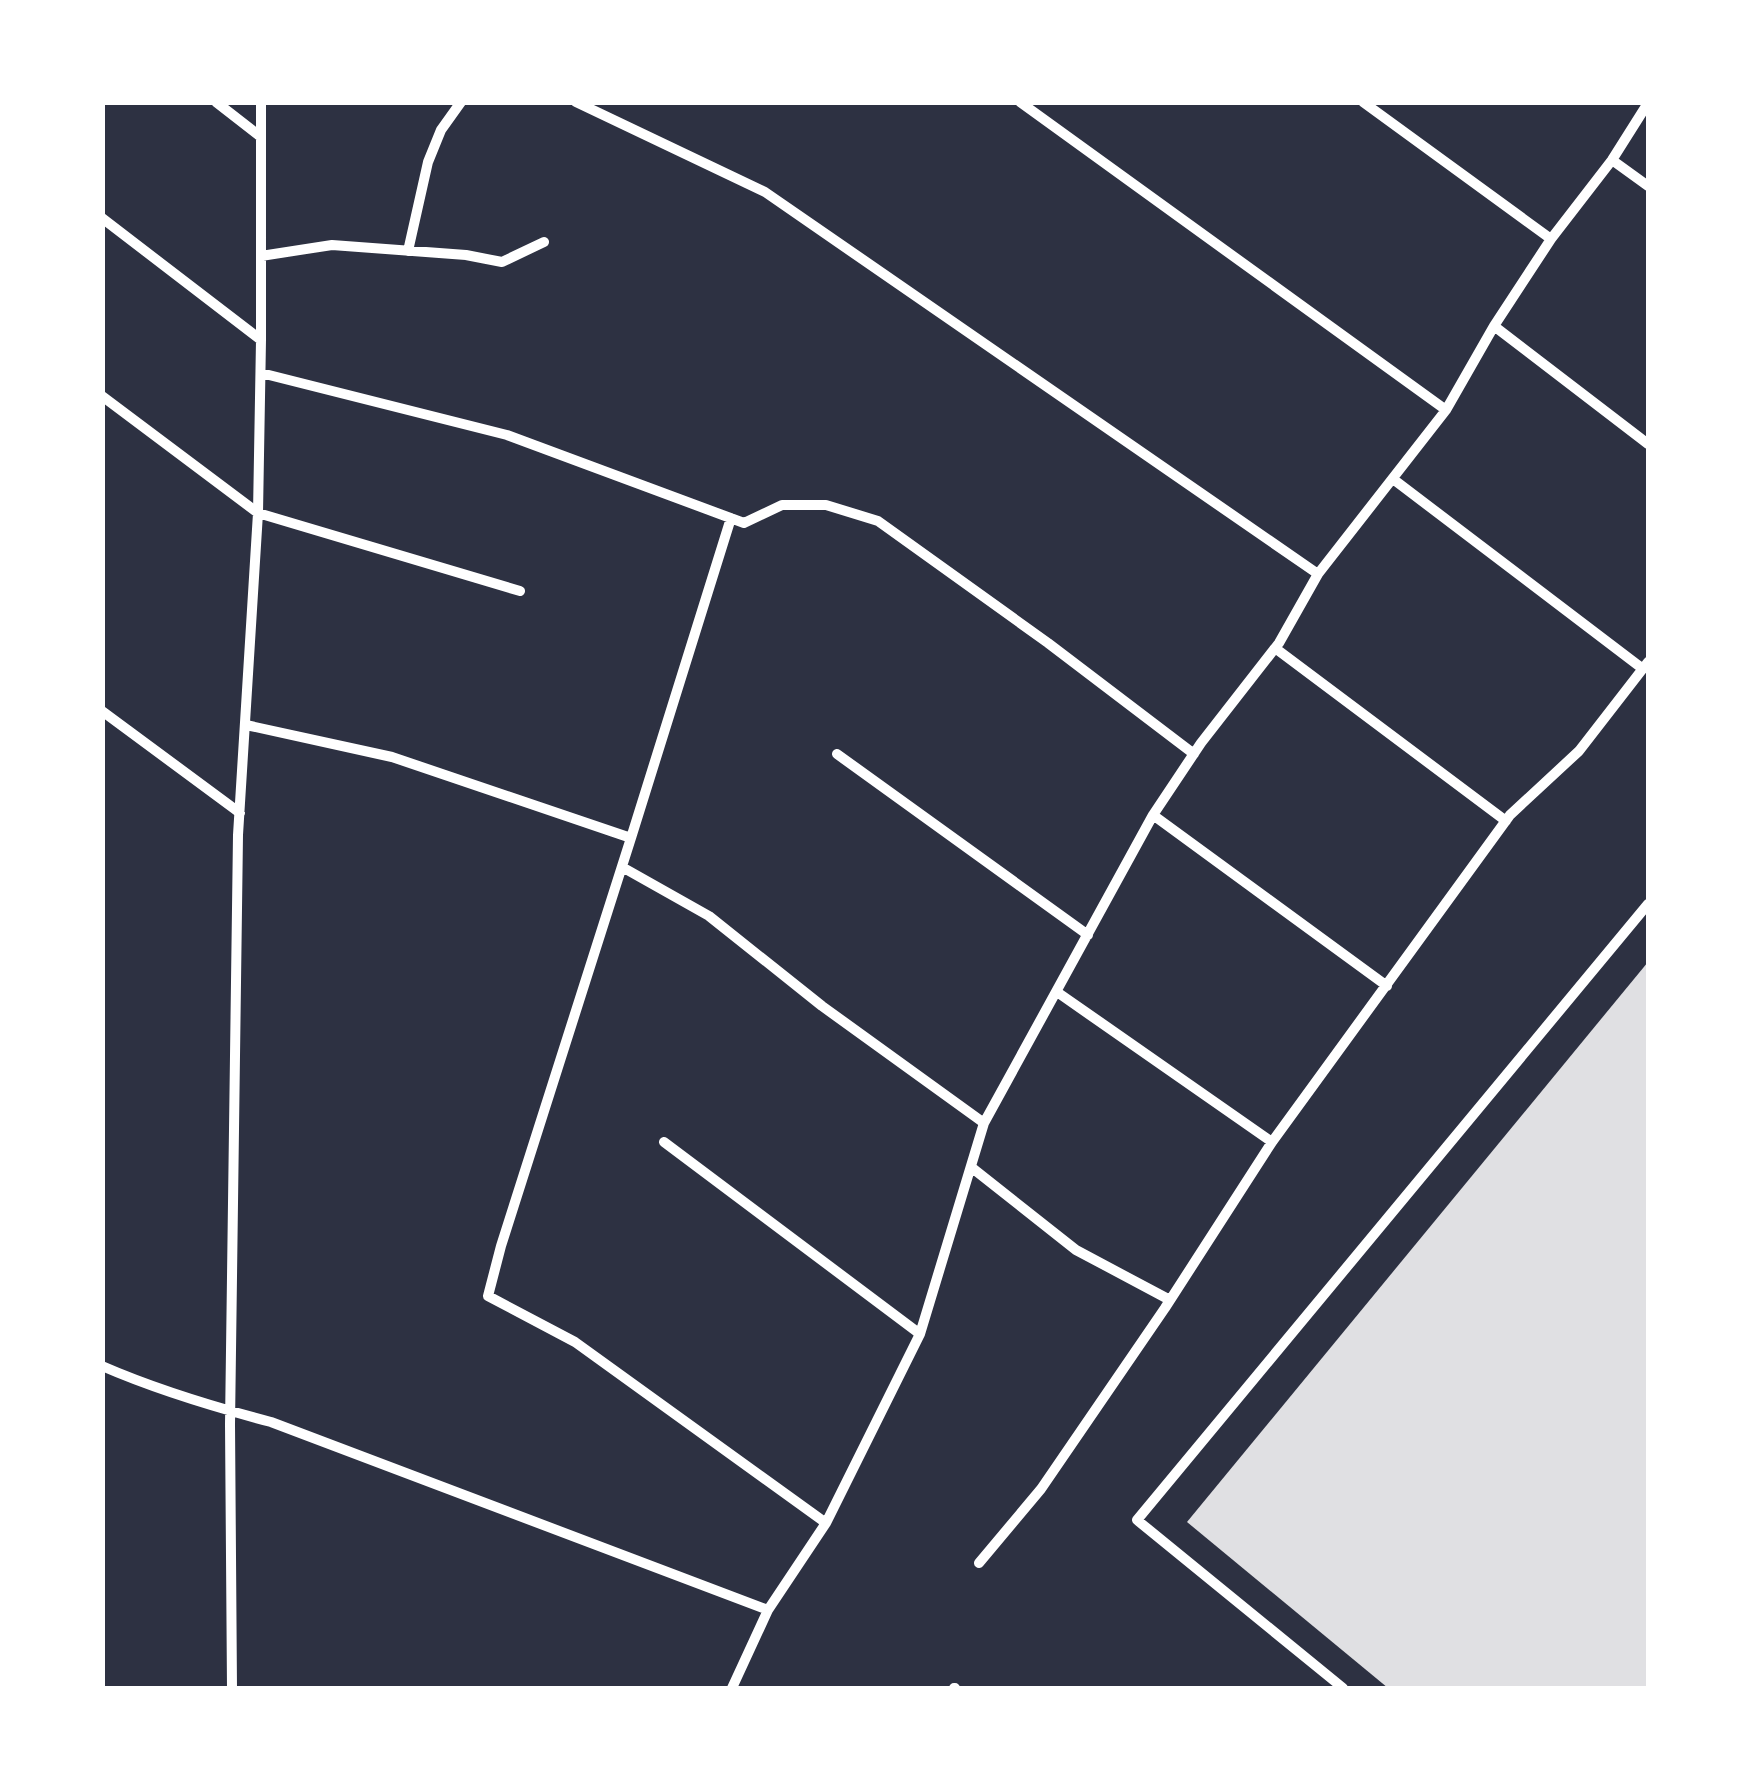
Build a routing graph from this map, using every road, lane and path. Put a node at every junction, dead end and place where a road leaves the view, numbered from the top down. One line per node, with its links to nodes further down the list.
1 (216, 102): 8 (street)
2 (261, 102): 8 (street)
3 (462, 102): 14 (street)
4 (576, 102): 25 (street)
5 (1020, 102): 20 (street)
6 (1363, 102): 12 (street)
7 (1648, 103): 9 (street)
8 (261, 136): 15 (street)
9 (1612, 160): 10 (street); 12 (street)
10 (1648, 186)
11 (102, 218): 17 (street)
12 (1551, 239): 16 (street)
13 (544, 242): 14 (street)
14 (408, 251): 15 (street)
15 (261, 256): 17 (street)
16 (1494, 326): 20 (street); 21 (street)
17 (261, 340): 18 (street)
18 (261, 373): 23 (street); 24 (street)
19 (102, 396): 23 (street)
20 (1446, 410): 22 (street)
21 (1648, 444)
22 (1393, 479): 25 (street); 28 (street)
23 (258, 513): 26 (street); 30 (street)
24 (731, 518): 32 (street); 36 (street)
25 (1318, 574): 27 (street)
26 (520, 591)
27 (1275, 648): 32 (street); 35 (street)
28 (1646, 666): 35 (street)
29 (102, 711): 33 (street)
30 (246, 724): 33 (street); 36 (street)
31 (838, 754): 39 (street)
32 (1194, 754): 34 (street)
33 (240, 813): 49 (street)
34 (1153, 815): 39 (street); 40 (street)
35 (1506, 821): 40 (street)
36 (632, 838): 37 (street)
37 (622, 866): 42 (street); 50 (street)
38 (1648, 904): 55 (street)
39 (1088, 935): 41 (street)
40 (1386, 986): 44 (street)
41 (1057, 992): 42 (street); 44 (street)
42 (984, 1123): 45 (street)
43 (664, 1142): 47 (street)
44 (1272, 1142): 46 (street)
45 (972, 1168): 46 (street); 47 (street)
46 (1170, 1300): 51 (street)
47 (920, 1334): 50 (street)
48 (102, 1366): 49 (street)
49 (230, 1411): 52 (street); 53 (street)
50 (826, 1523): 52 (street)
51 (978, 1563)
52 (768, 1610): 54 (street)
53 (232, 1688)
54 (732, 1688)
55 (1343, 1688)

